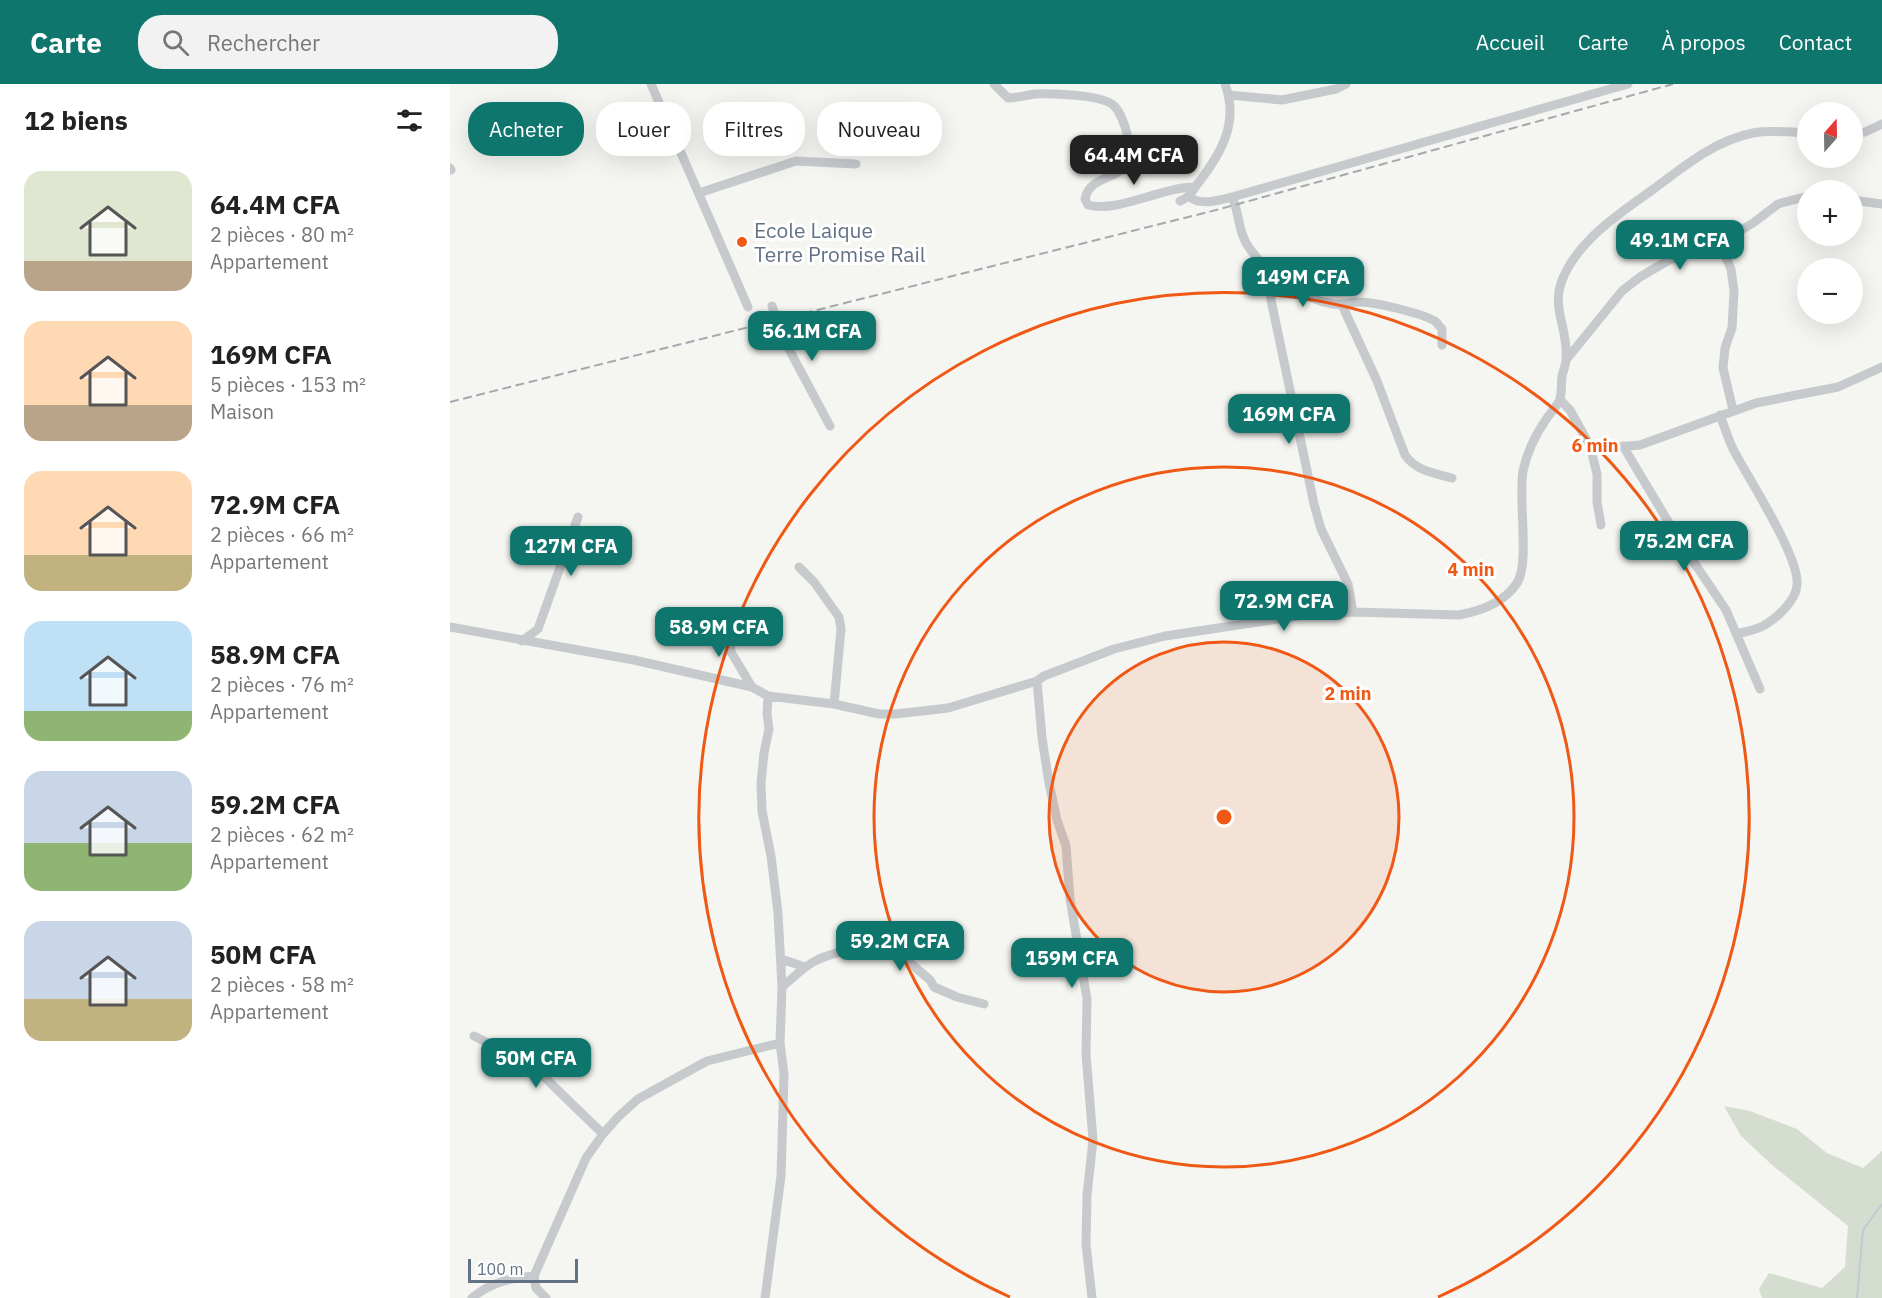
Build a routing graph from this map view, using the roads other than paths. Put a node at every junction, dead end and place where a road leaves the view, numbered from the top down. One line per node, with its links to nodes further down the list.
1 (651, 84): 12 (street)
2 (994, 84): 11 (street)
3 (1225, 84): 6 (street)
4 (1346, 84): 6 (street)
5 (1628, 84): 14 (street)
6 (1229, 95): 11 (street)
7 (1881, 126): 9 (street)
8 (1797, 132): 25 (street)
9 (1863, 132)
10 (856, 164): 12 (street)
11 (1195, 187): 13 (street)
12 (699, 193): 23 (street)
13 (1190, 197): 14 (street); 16 (street)
14 (1232, 197): 20 (street)
15 (1797, 199): 19 (street)
16 (1180, 201)
17 (1863, 201): 18 (street)
18 (1882, 204)
19 (1719, 242): 25 (street); 28 (street)
20 (1270, 270): 21 (street); 37 (street)
21 (1342, 304): 24 (street); 33 (street)
22 (772, 306): 30 (street)
23 (747, 307)
24 (1442, 345)
25 (1566, 360): 27 (street)
26 (1882, 367): 28 (street)
27 (1560, 400): 31 (street); 37 (street)
28 (1733, 410): 29 (street)
29 (1720, 415): 32 (street); 41 (street)
30 (830, 426)
31 (1590, 446): 32 (street); 35 (street)
32 (1623, 446): 41 (street)
33 (1452, 478)
34 (578, 517): 40 (street)
35 (1601, 525)
36 (799, 567): 48 (street)
37 (1353, 612): 44 (street)
38 (735, 619): 45 (street)
39 (450, 627): 42 (street)
40 (538, 628): 42 (street); 43 (street)
41 (1736, 634): 46 (street)
42 (522, 641): 43 (street)
43 (549, 646): 45 (street)
44 (1037, 681): 48 (street); 60 (street)
45 (752, 687): 47 (street)
46 (1760, 689)
47 (768, 696): 48 (street); 49 (street)
48 (834, 704)
49 (781, 959): 50 (street); 51 (street)
50 (805, 967): 51 (street); 52 (street)
51 (782, 987): 54 (street)
52 (984, 1005)
53 (474, 1036): 55 (street)
54 (780, 1043): 55 (street); 59 (street)
55 (603, 1134): 56 (street)
56 (534, 1276): 57 (street); 58 (street)
57 (472, 1298)
58 (546, 1298)
59 (765, 1298)
60 (1092, 1298)

